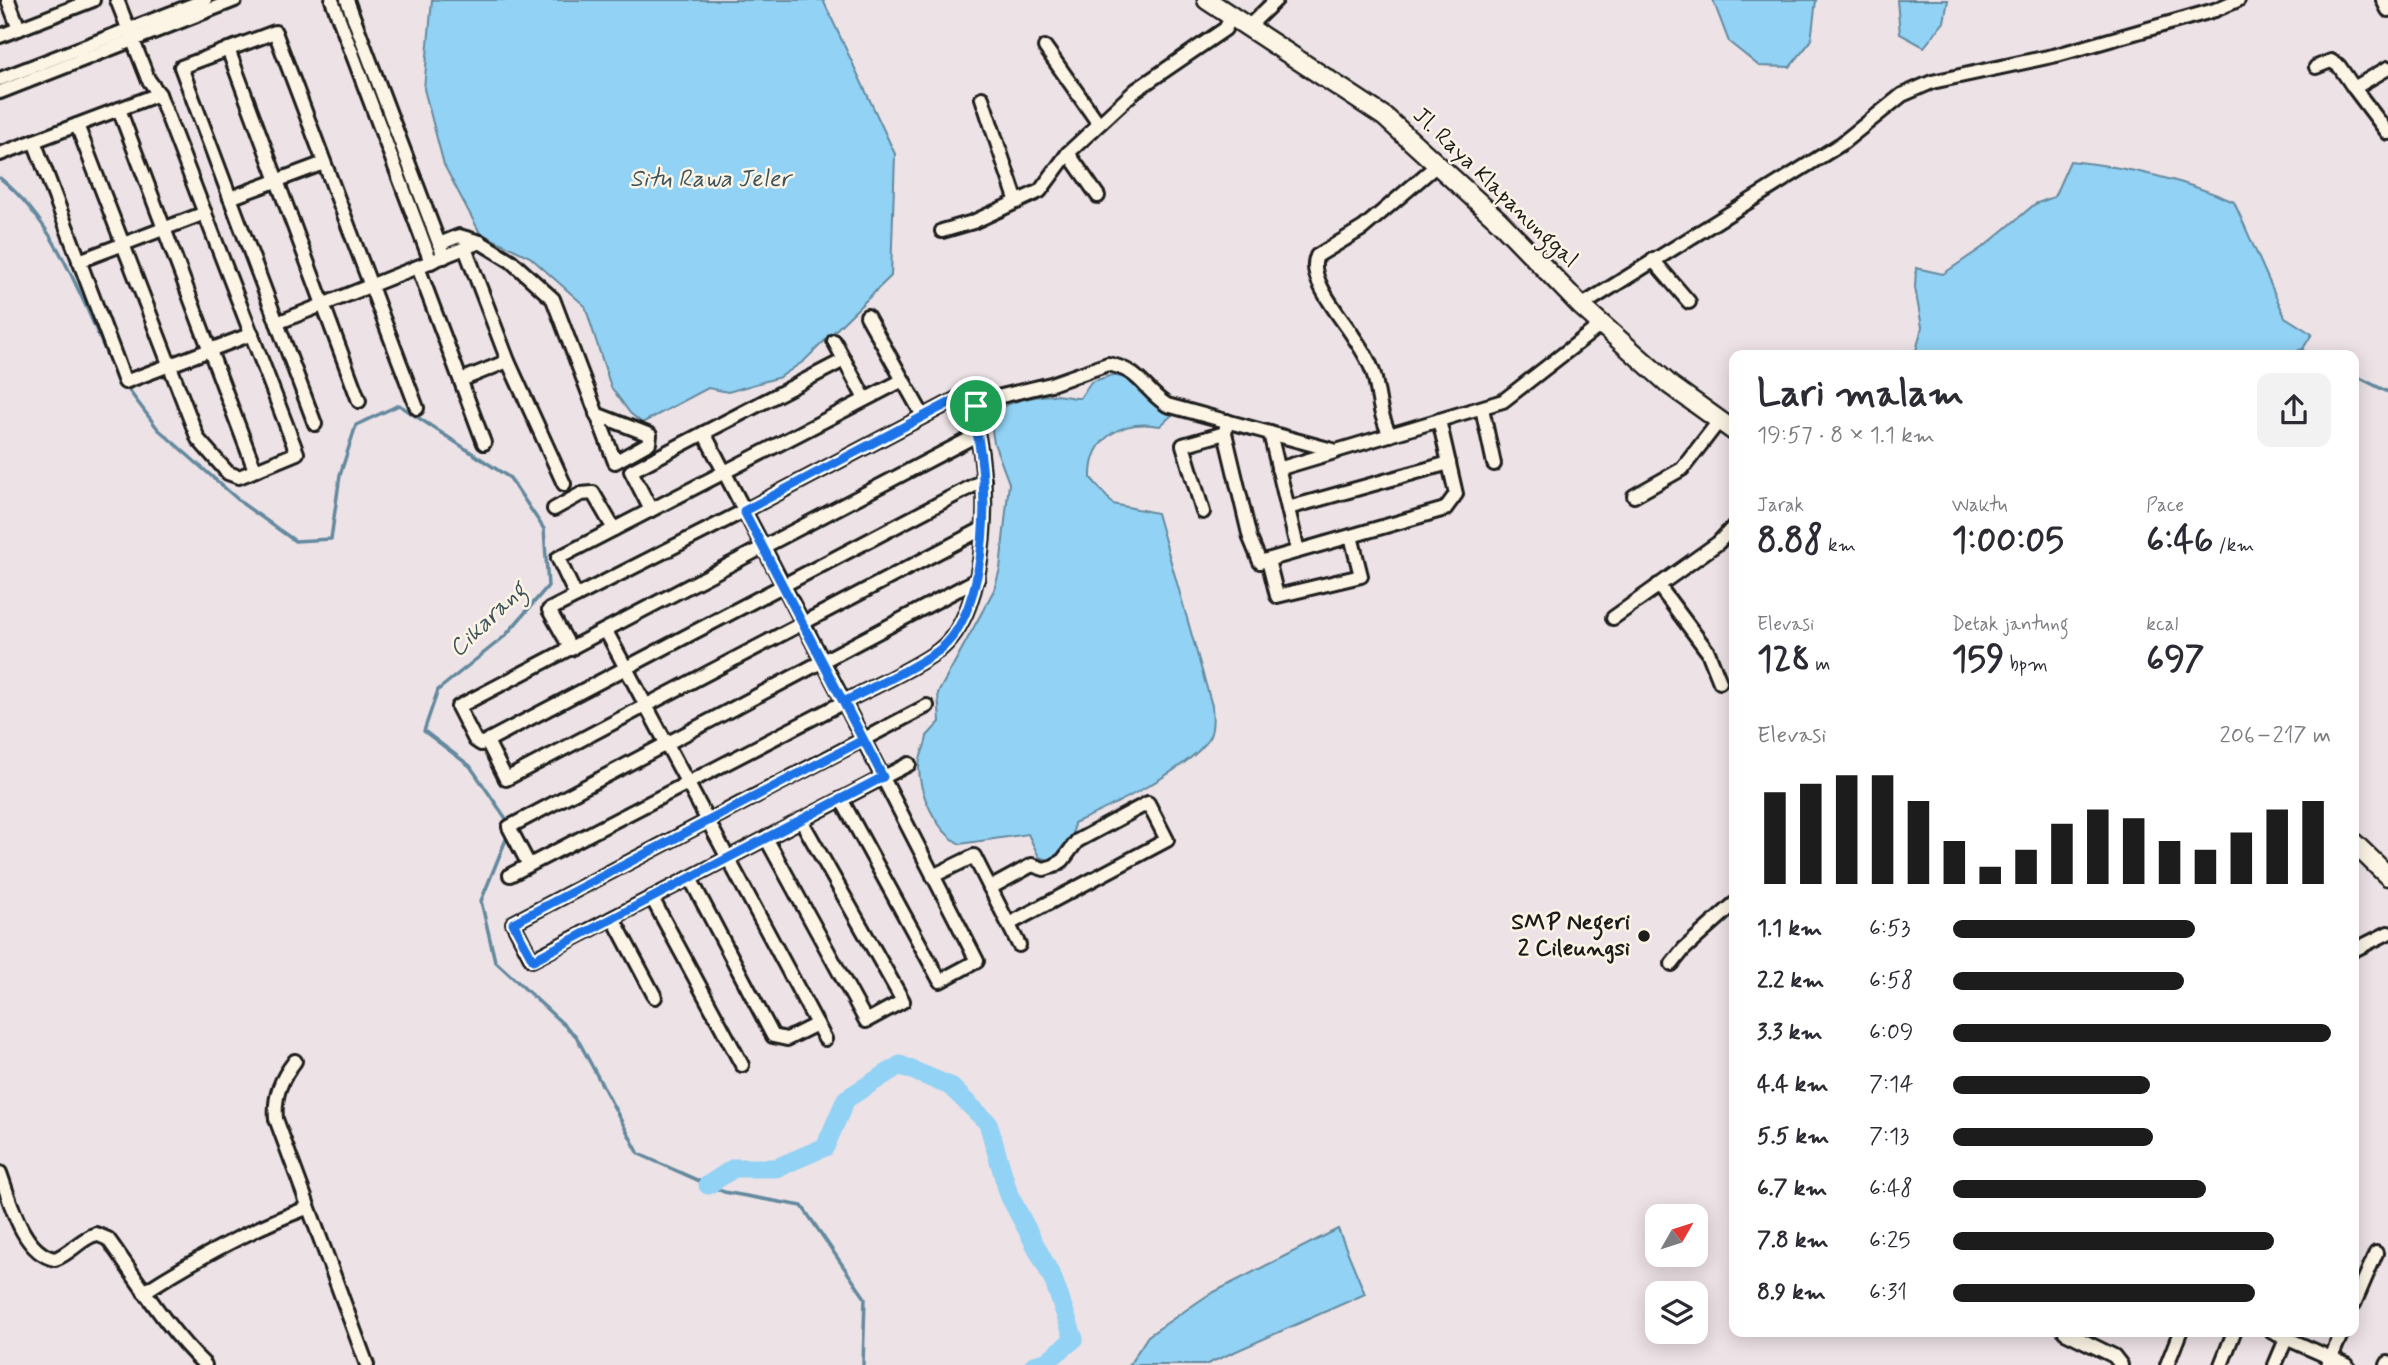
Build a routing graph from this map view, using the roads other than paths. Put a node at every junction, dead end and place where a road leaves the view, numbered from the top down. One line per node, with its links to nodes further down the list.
1 (8, 0): 16 (street)
2 (93, 0): 12 (street)
3 (117, 0): 17 (street)
4 (205, 0): 17 (street)
5 (235, 0): 17 (street)
6 (332, 0): 30 (street)
7 (347, 0): 29 (street)
8 (1207, 0): 14 (street, Jl. Raya Klapanunggal)
9 (1276, 0): 15 (street)
10 (2383, 0): 13 (street)
11 (2236, 1): 52 (street)
12 (65, 5): 16 (street)
13 (2388, 10)
14 (1232, 16): 15 (street, Jl. Raya Klapanunggal); 31 (street)
15 (1248, 26): 38 (street, Jl. Raya Klapanunggal)
16 (19, 29): 18 (street)
17 (131, 35): 23 (street); 25 (street); 26 (street)
18 (0, 36)
19 (1045, 47): 31 (street)
20 (228, 49): 37 (street); 39 (street); 41 (street)
21 (2316, 67): 24 (street)
22 (2388, 68): 24 (street)
23 (0, 79)
24 (2354, 88): 33 (street)
25 (0, 92)
26 (159, 94): 28 (street); 43 (street)
27 (982, 98): 42 (street)
28 (119, 109): 32 (street); 46 (street)
29 (390, 114): 30 (street); 44 (street)
30 (377, 119): 45 (street)
31 (1099, 124): 35 (street)
32 (77, 125): 34 (street); 49 (street)
33 (2388, 133)
34 (34, 141): 36 (street); 53 (street)
35 (1068, 153): 40 (street); 42 (street)
36 (0, 154)
37 (324, 163): 39 (street); 55 (street)
38 (1437, 165): 58 (street, Jl. Raya Klapanunggal); 85 (street)
39 (277, 180): 41 (street); 57 (street)
40 (1098, 196)
41 (230, 198): 60 (street)
42 (1017, 202): 47 (street)
43 (205, 213): 46 (street); 62 (street)
44 (430, 222): 45 (street); 51 (street)
45 (417, 227): 54 (street)
46 (164, 228): 49 (street); 64 (street)
47 (942, 231)
48 (480, 242): 50 (street); 51 (street); 75 (street)
49 (123, 244): 53 (street); 67 (street)
50 (465, 248): 51 (street); 66 (street)
51 (441, 251): 54 (street)
52 (1653, 260): 56 (street); 58 (street)
53 (79, 261): 67 (street)
54 (425, 265): 55 (street); 68 (street)
55 (370, 286): 57 (street); 73 (street)
56 (1689, 302)
57 (323, 305): 60 (street); 71 (street)
58 (1581, 306): 61 (street, Jl. Raya Klapanunggal)
59 (867, 316): 69 (street)
60 (277, 323): 79 (street)
61 (1601, 324): 74 (street); 77 (street, Jl. Raya Klapanunggal)
62 (251, 334): 64 (street); 91 (street)
63 (834, 341): 65 (street)
64 (210, 350): 67 (street); 91 (street)
65 (844, 360): 70 (street); 82 (street)
66 (508, 361): 68 (street); 94 (street)
67 (169, 365): 91 (street)
68 (461, 380): 86 (street)
69 (903, 380): 70 (street); 76 (street)
70 (865, 399): 92 (street)
71 (359, 401)
72 (976, 406): 76 (street); 80 (street); 84 (street)
73 (416, 408)
74 (1482, 408): 78 (street); 89 (street)
75 (596, 414): 75 (street)
76 (923, 416): 99 (street)
77 (1714, 418): 81 (street, Jl. Raya Klapanunggal); 95 (street)
78 (1439, 420): 85 (street); 88 (street)
79 (315, 424)
80 (1226, 427): 83 (street); 100 (street); 107 (street)
81 (1729, 428)
82 (704, 433): 92 (street); 98 (street)
83 (1270, 433): 87 (street); 90 (street)
84 (977, 435): 93 (street); 105 (street)
85 (1390, 435): 87 (street)
86 (484, 443)
87 (1336, 451): 90 (street)
88 (1449, 463): 96 (street); 104 (street)
89 (1494, 464)
90 (1278, 469): 96 (street)
91 (255, 470)
92 (724, 472): 98 (street); 99 (street)
93 (984, 480): 102 (street); 110 (street)
94 (564, 484)
95 (1634, 496)
96 (1288, 508): 106 (street)
97 (554, 509): 101 (street)
98 (651, 510): 101 (street)
99 (744, 511): 105 (street); 111 (street)
100 (1203, 512)
101 (614, 529): 111 (street)
102 (982, 530): 108 (street); 113 (street)
103 (1729, 531): 109 (street)
104 (1351, 536): 106 (street); 107 (street)
105 (764, 549): 110 (street); 114 (street)
106 (1298, 551): 107 (street)
107 (1268, 560)
108 (978, 579): 116 (street); 119 (street)
109 (1658, 585): 112 (street); 118 (street)
110 (783, 586): 113 (street); 117 (street)
111 (576, 596): 115 (street)
112 (1614, 618)
113 (803, 624): 116 (street); 120 (street)
114 (606, 631): 115 (street); 117 (street)
115 (571, 649): 123 (street)
116 (822, 661): 119 (street); 124 (street)
117 (626, 669): 120 (street); 123 (street)
118 (1720, 682)
119 (844, 702): 122 (street); 127 (street)
120 (646, 706): 123 (street); 124 (street)
121 (927, 706): 122 (street)
122 (863, 740): 126 (street); 130 (street)
123 (487, 741)
124 (666, 744): 127 (street); 134 (street)
125 (909, 764): 126 (street)
126 (883, 777): 128 (street); 136 (street)
127 (687, 783): 130 (street); 134 (street)
128 (841, 799): 129 (street); 136 (street)
129 (802, 820): 131 (street); 131 (street)
130 (707, 821): 133 (street); 142 (street)
131 (766, 838): 133 (street)
132 (2359, 848): 137 (street)
133 (727, 859): 138 (street); 149 (street)
134 (529, 865): 135 (street)
135 (510, 875)
136 (933, 876): 139 (street)
137 (2388, 876)
138 (690, 878): 140 (street); 149 (street)
139 (990, 888): 143 (street); 143 (street)
140 (652, 898): 142 (street); 152 (street)
141 (1729, 908): 147 (street)
142 (613, 918): 148 (street)
143 (1009, 924): 145 (street)
144 (2388, 933): 146 (street)
145 (1020, 945)
146 (2359, 948)
147 (1672, 964)
148 (655, 997)
149 (817, 1024): 150 (street)
150 (825, 1039)
151 (295, 1060): 154 (street)
152 (742, 1065)
153 (0, 1173): 156 (street)
154 (307, 1208): 156 (street); 166 (street)
155 (2376, 1253): 157 (street)
156 (144, 1292): 165 (street)
157 (2359, 1292)
158 (2075, 1337): 167 (street)
159 (2178, 1337): 168 (street)
160 (2232, 1337): 169 (street)
161 (2287, 1337): 170 (street)
162 (2291, 1337): 164 (street)
163 (2340, 1337): 164 (street)
164 (2329, 1361): 171 (street)
165 (205, 1365)
166 (367, 1365)
167 (2121, 1365)
168 (2167, 1365)
169 (2221, 1365)
170 (2275, 1365)
171 (2347, 1365)

